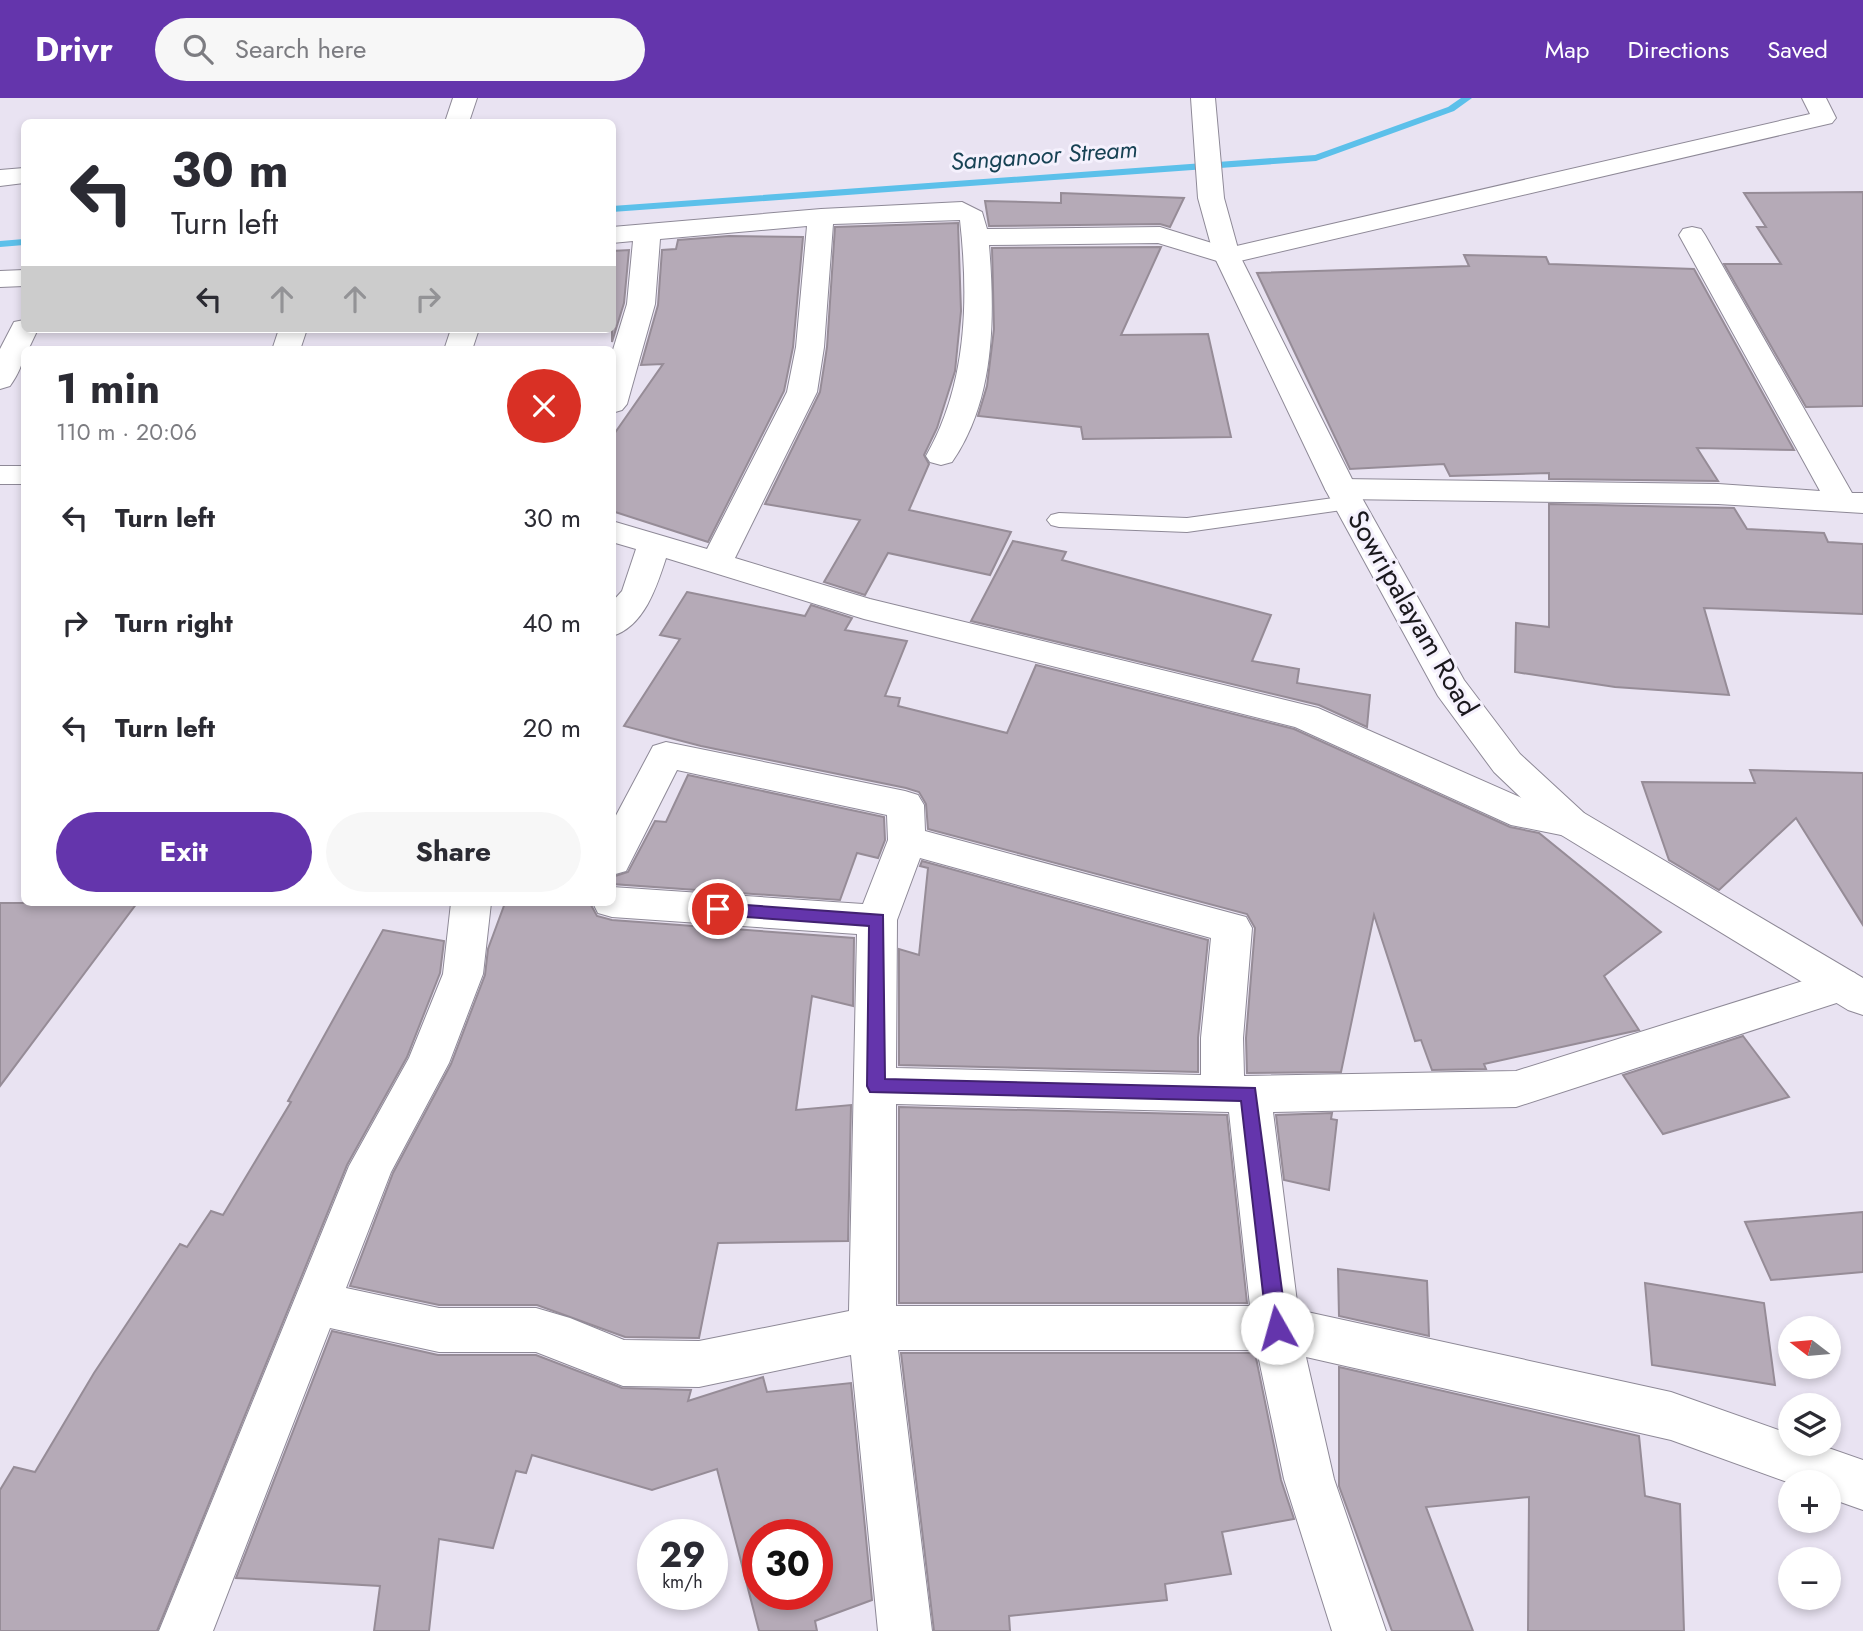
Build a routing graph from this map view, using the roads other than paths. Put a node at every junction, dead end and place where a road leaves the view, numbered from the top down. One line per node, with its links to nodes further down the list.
1 (465, 98): 4 (street)
2 (1203, 98): 12 (street, Sowripalayam Road)
3 (1814, 98): 12 (street)
4 (458, 119)
5 (21, 176): 6 (street)
6 (0, 178)
7 (821, 216): 8 (street); 11 (street); 26 (street)
8 (647, 232): 9 (street); 17 (street)
9 (616, 235)
10 (1692, 235): 22 (street)
11 (976, 237): 12 (street); 18 (street)
12 (1227, 256): 21 (street, Sowripalayam Road)
13 (21, 278): 14 (street)
14 (0, 279)
15 (22, 333): 16 (street)
16 (0, 380)
17 (616, 390)
18 (941, 456)
19 (0, 475): 20 (street)
20 (21, 475)
21 (1345, 496): 22 (street); 23 (lane); 28 (street, Sowripalayam Road)
22 (1852, 502)
23 (1059, 520)
24 (616, 532): 25 (street)
25 (654, 545): 26 (street); 27 (street)
26 (716, 564): 28 (street)
27 (616, 620)
28 (1571, 823): 34 (street, Sowripalayam Road)
29 (907, 840): 30 (street); 33 (street); 36 (street)
30 (616, 853)
31 (616, 902): 33 (street)
32 (471, 906): 37 (street)
33 (877, 920): 35 (street)
34 (1852, 991): 36 (street)
35 (876, 1086): 36 (street); 38 (street)
36 (1236, 1094): 39 (street)
37 (316, 1303): 38 (street); 41 (street)
38 (873, 1328): 39 (street); 42 (street)
39 (1277, 1328): 40 (street); 43 (street)
40 (1863, 1485)
41 (186, 1631)
42 (905, 1631)
43 (1359, 1631)

